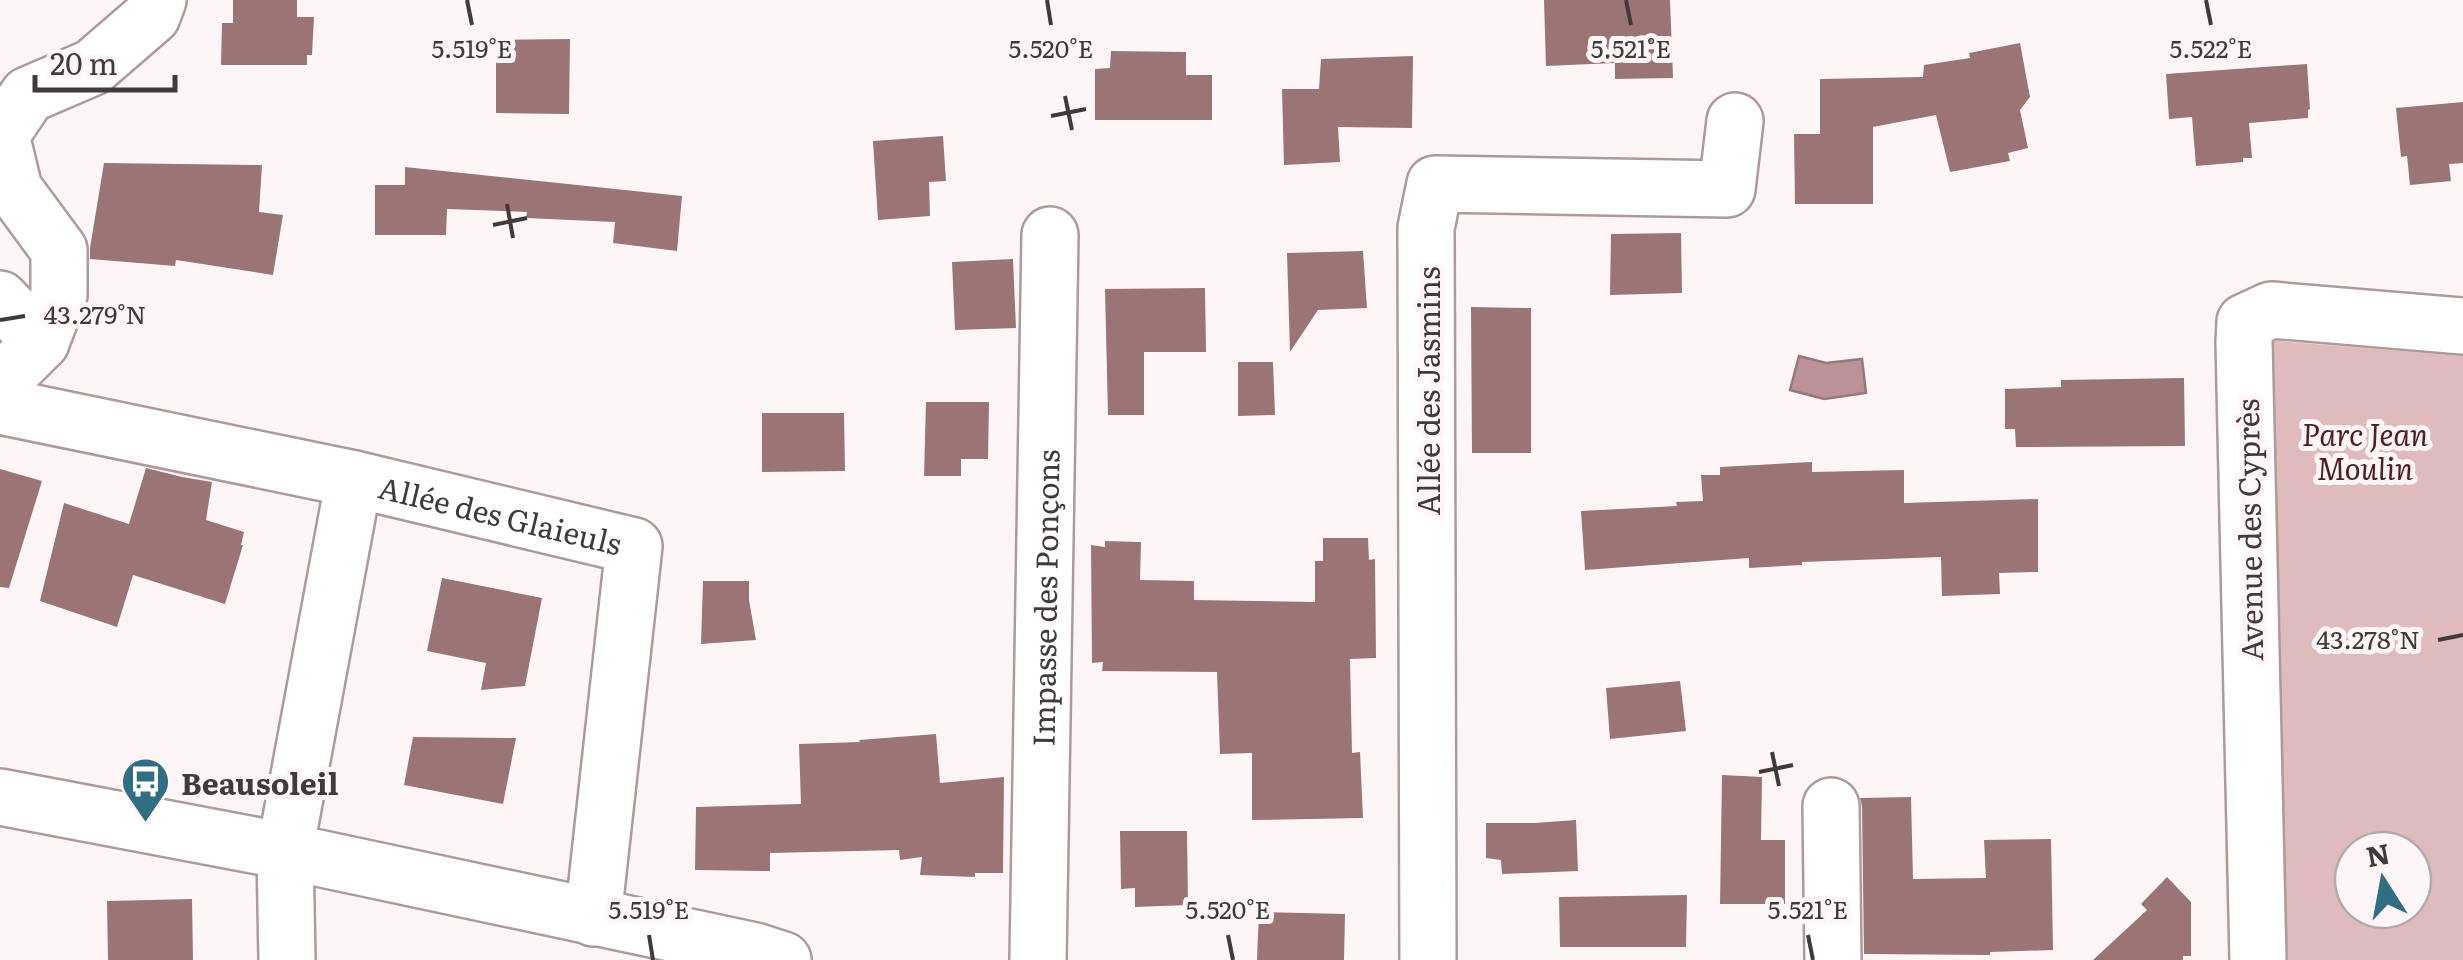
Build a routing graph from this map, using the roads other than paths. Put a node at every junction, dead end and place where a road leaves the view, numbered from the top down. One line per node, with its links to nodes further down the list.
1 (158, 0): 6 (street)
2 (1735, 121): 17 (street, Allée des Jasmins)
3 (1050, 235): 16 (street, Impasse des Ponçons)
4 (0, 299): 6 (street)
5 (2463, 326): 19 (street, Avenue des Cyprès)
6 (40, 342): 7 (street)
7 (0, 383)
8 (0, 406): 9 (street, Allée des Glaieuls)
9 (354, 479): 12 (street); 13 (street, Allée des Glaieuls)
10 (0, 797): 12 (street)
11 (1831, 806): 18 (street)
12 (284, 852): 13 (street); 15 (street)
13 (593, 918): 14 (street)
14 (764, 957)
15 (287, 960)
16 (1038, 960)
17 (1428, 960)
18 (1833, 960)
19 (2258, 960)

